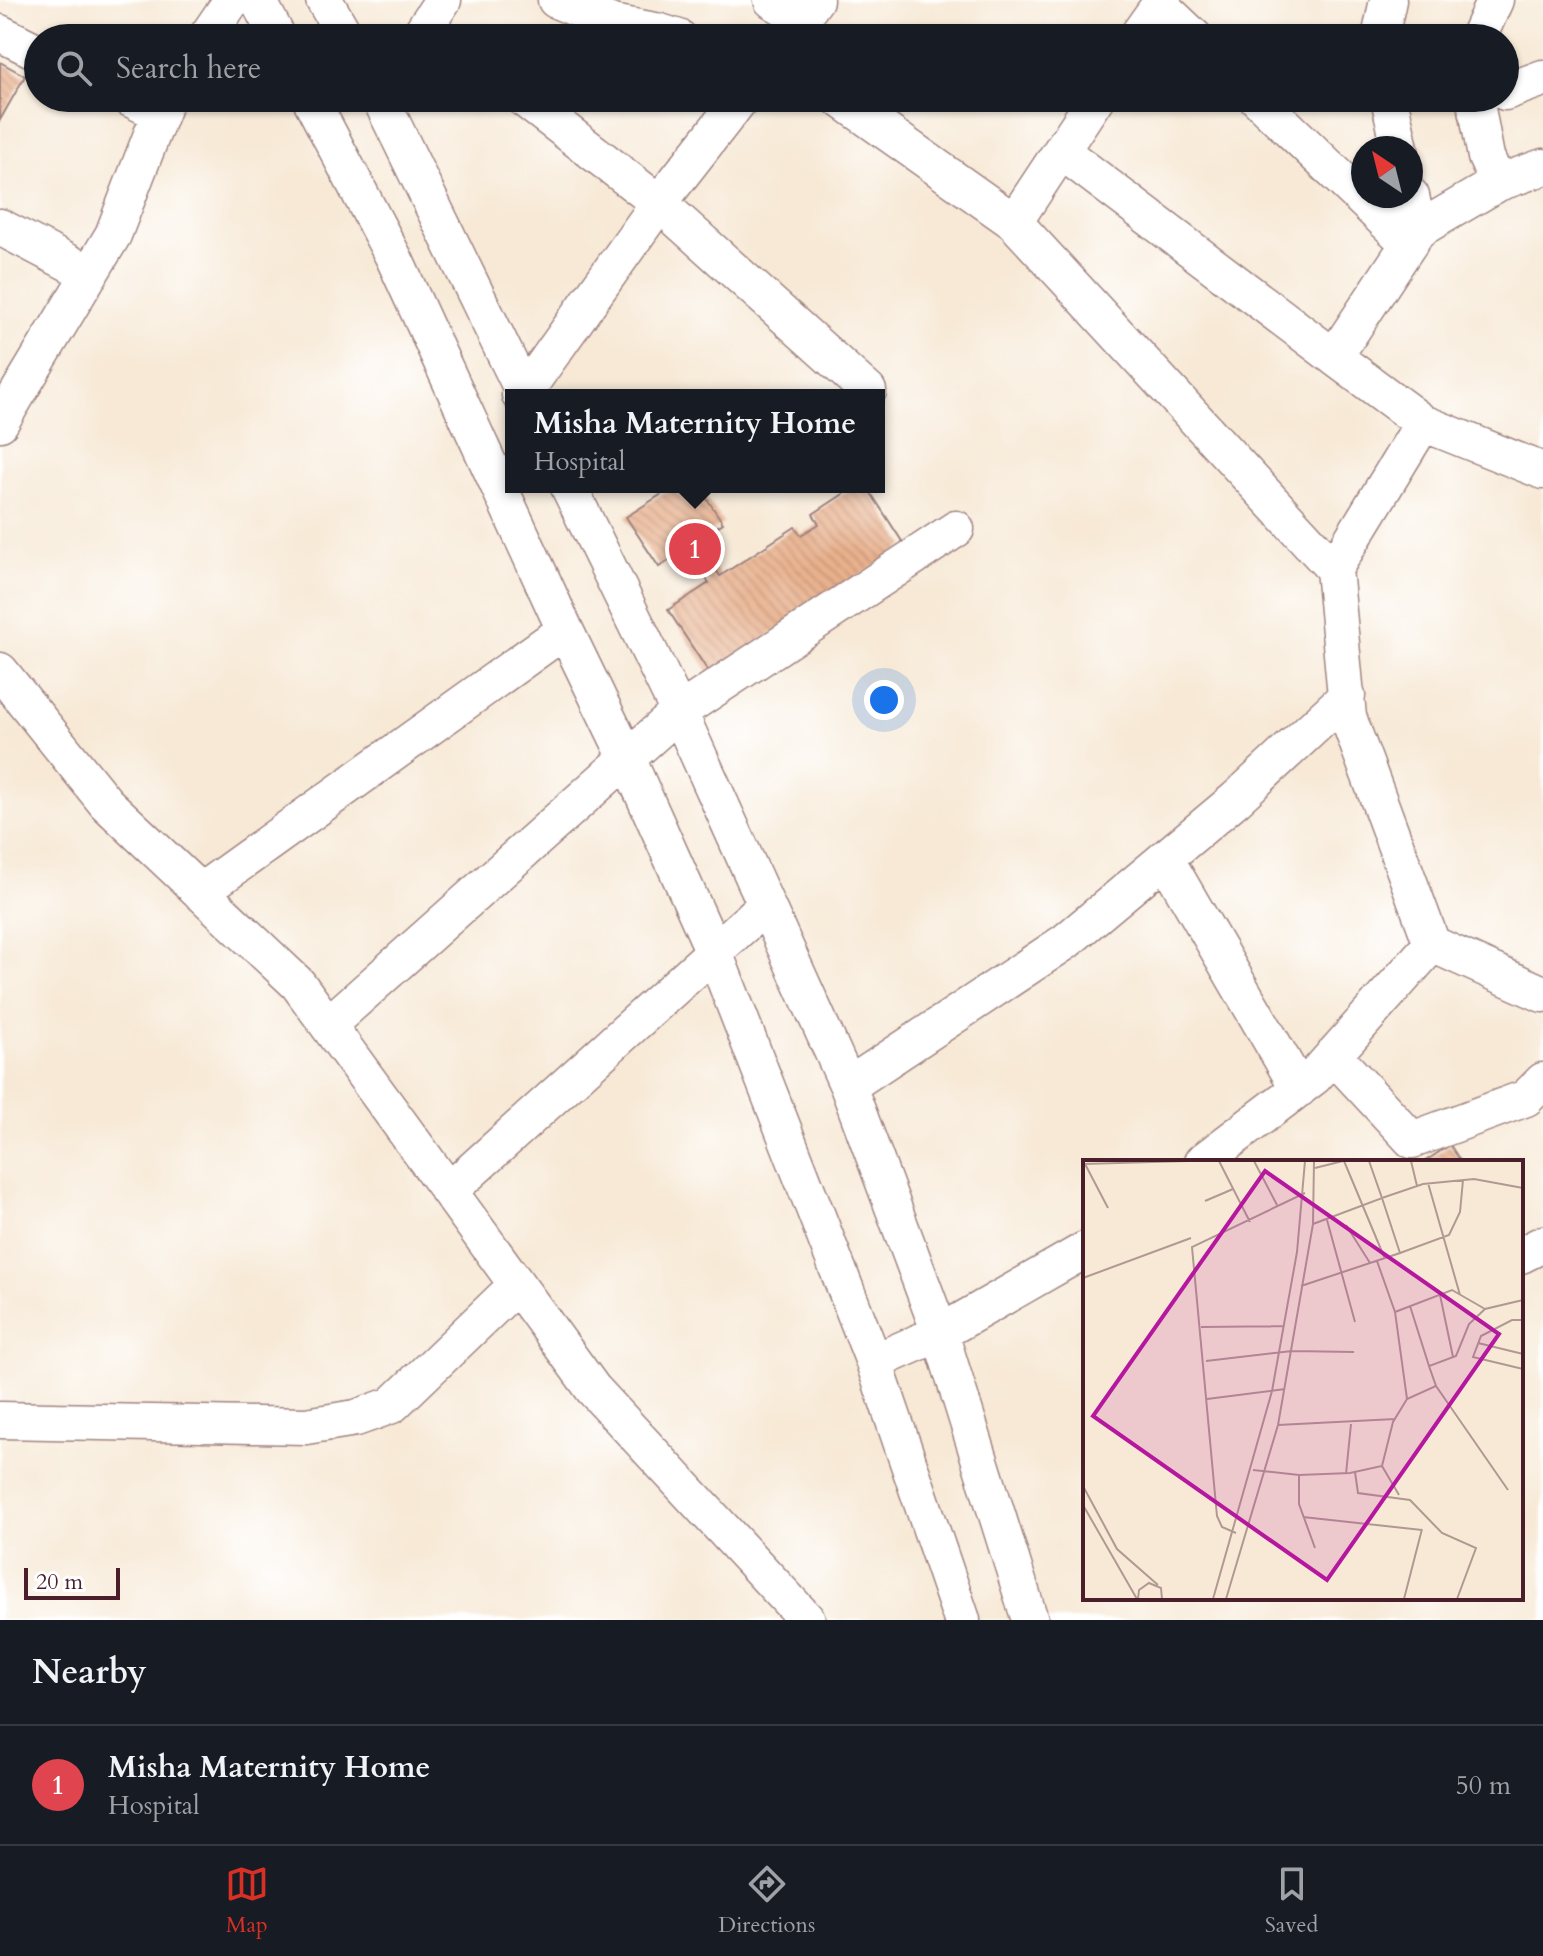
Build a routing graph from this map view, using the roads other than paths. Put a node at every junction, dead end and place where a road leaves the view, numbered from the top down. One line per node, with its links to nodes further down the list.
1 (232, 0): 8 (street)
2 (258, 0): 9 (street)
3 (324, 0): 10 (street)
4 (556, 0): 11 (street)
5 (1388, 0): 14 (street)
6 (1495, 0): 15 (street)
7 (1162, 2): 12 (street); 13 (street)
8 (216, 24)
9 (271, 24)
10 (338, 24)
11 (617, 24)
12 (1146, 24)
13 (1182, 24)
14 (1383, 24)
15 (1484, 24)
16 (0, 33): 17 (street)
17 (24, 45)
18 (1543, 78): 19 (street)
19 (1519, 86)
20 (149, 112): 38 (street)
21 (317, 112): 46 (street)
22 (387, 112): 40 (street)
23 (541, 112): 34 (street)
24 (730, 112): 34 (street)
25 (859, 112): 35 (street)
26 (1087, 112): 31 (street)
27 (1274, 112): 36 (street)
28 (1392, 112): 30 (street)
29 (1486, 112): 33 (street)
30 (1397, 136)
31 (1061, 151): 35 (street); 39 (street)
32 (1543, 167): 33 (street)
33 (1498, 183): 36 (street)
34 (659, 203): 41 (street); 42 (street)
35 (1014, 222): 50 (street)
36 (1413, 223): 39 (street)
37 (0, 227): 38 (street)
38 (90, 274): 44 (street)
39 (1334, 357): 45 (street)
40 (517, 389)
41 (525, 389)
42 (866, 389)
43 (505, 405): 46 (street)
44 (0, 423)
45 (1423, 423): 47 (street); 50 (street)
46 (471, 425): 51 (street)
47 (1543, 471)
48 (572, 493): 54 (street)
49 (956, 529): 54 (street)
50 (1334, 569): 53 (street)
51 (565, 630): 55 (street); 57 (street)
52 (0, 671): 57 (street)
53 (1347, 696): 56 (street); 59 (street)
54 (679, 712): 55 (street); 58 (street)
55 (627, 758): 60 (street); 62 (street)
56 (1165, 858): 65 (street); 66 (street)
57 (200, 892): 62 (street)
58 (766, 905): 60 (street); 65 (street)
59 (1432, 944): 61 (street); 63 (street)
60 (714, 952): 68 (street); 74 (street)
61 (1543, 994)
62 (328, 1025): 68 (street)
63 (1333, 1055): 64 (street); 66 (street)
64 (1543, 1081)
65 (848, 1086): 73 (street)
66 (1299, 1089): 67 (street)
67 (1205, 1160)
68 (449, 1191): 72 (street)
69 (1543, 1244): 71 (street)
70 (1083, 1251): 73 (street)
71 (1523, 1254)
72 (517, 1285): 75 (street); 76 (street)
73 (940, 1333): 74 (street); 78 (street)
74 (874, 1362): 77 (street)
75 (0, 1420)
76 (807, 1620)
77 (962, 1620)
78 (1030, 1620)

